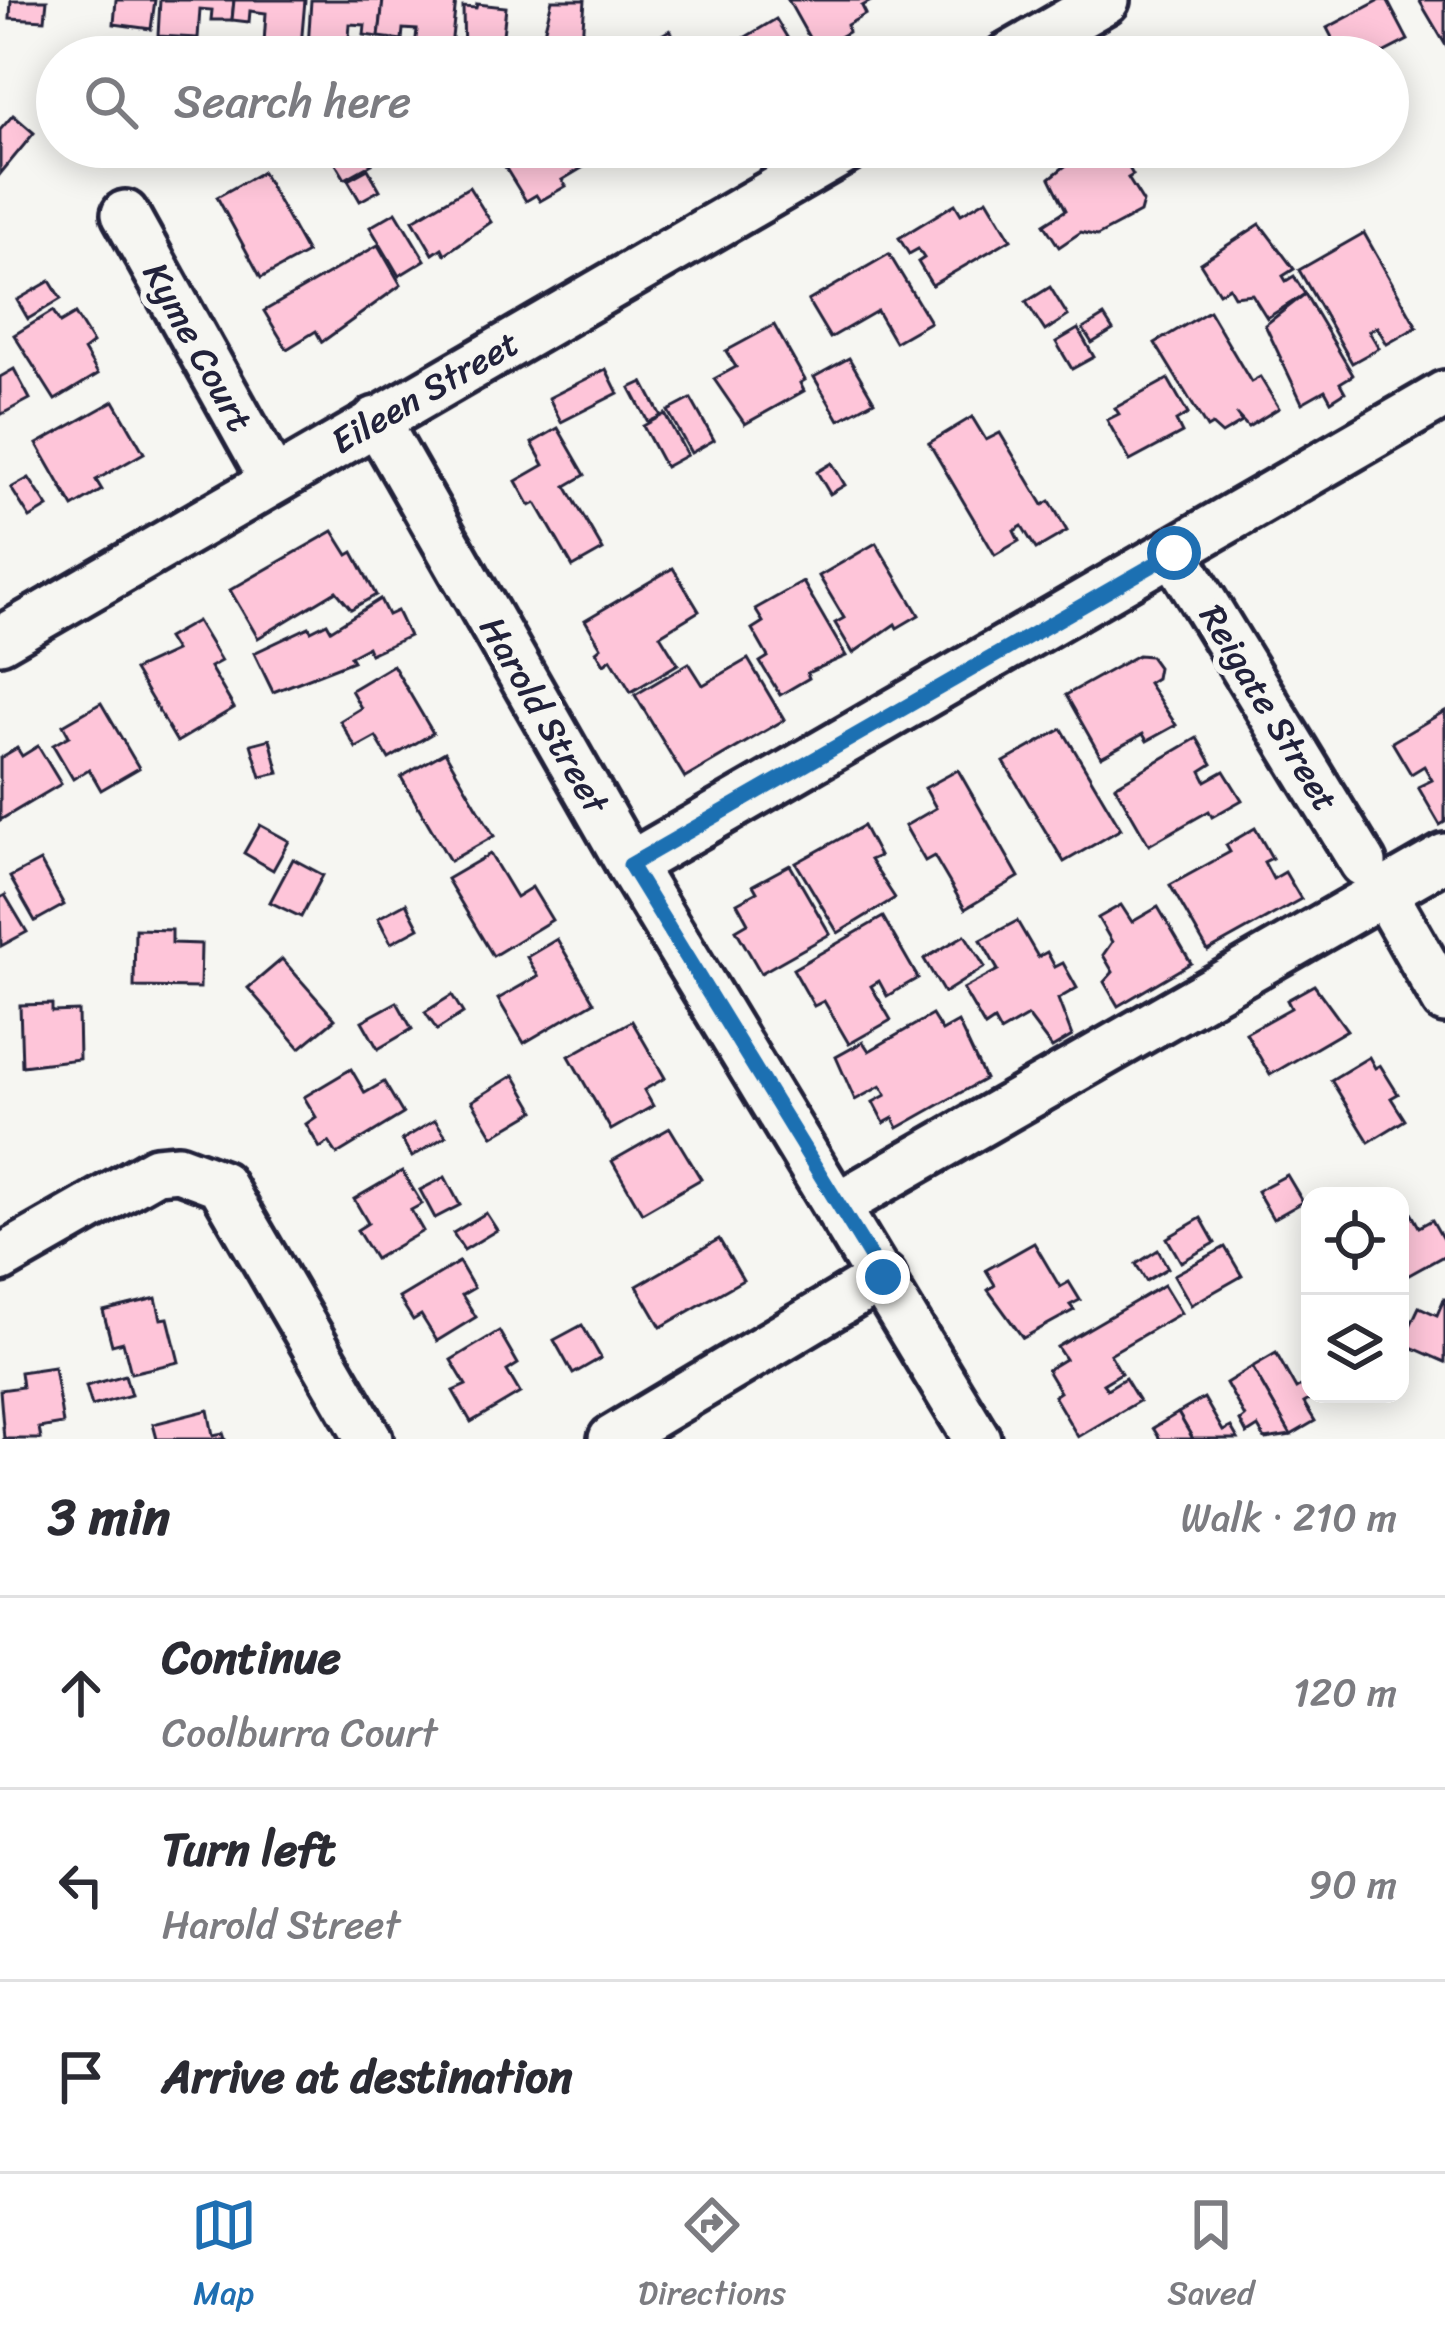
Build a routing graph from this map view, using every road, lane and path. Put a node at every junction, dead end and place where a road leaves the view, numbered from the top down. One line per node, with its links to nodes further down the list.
1 (1106, 0): 2 (street)
2 (1043, 36)
3 (814, 168): 6 (street, Eileen Street)
4 (125, 214): 7 (street, Kyme Court)
5 (1445, 394): 8 (street)
6 (376, 420): 7 (street, Eileen Street); 12 (street, Harold Street)
7 (273, 480): 9 (street, Eileen Street)
8 (1174, 553): 11 (street, Reigate Street); 12 (street)
9 (0, 640)
10 (1445, 856): 15 (street)
11 (1363, 863)
12 (630, 865): 15 (street, Harold Street)
13 (1396, 914): 14 (street)
14 (1445, 1000)
15 (838, 1204): 17 (street, Harold Street)
16 (0, 1259): 18 (street)
17 (883, 1277): 19 (street); 20 (street, Harold Street)
18 (369, 1439)
19 (612, 1439)
20 (977, 1439)

